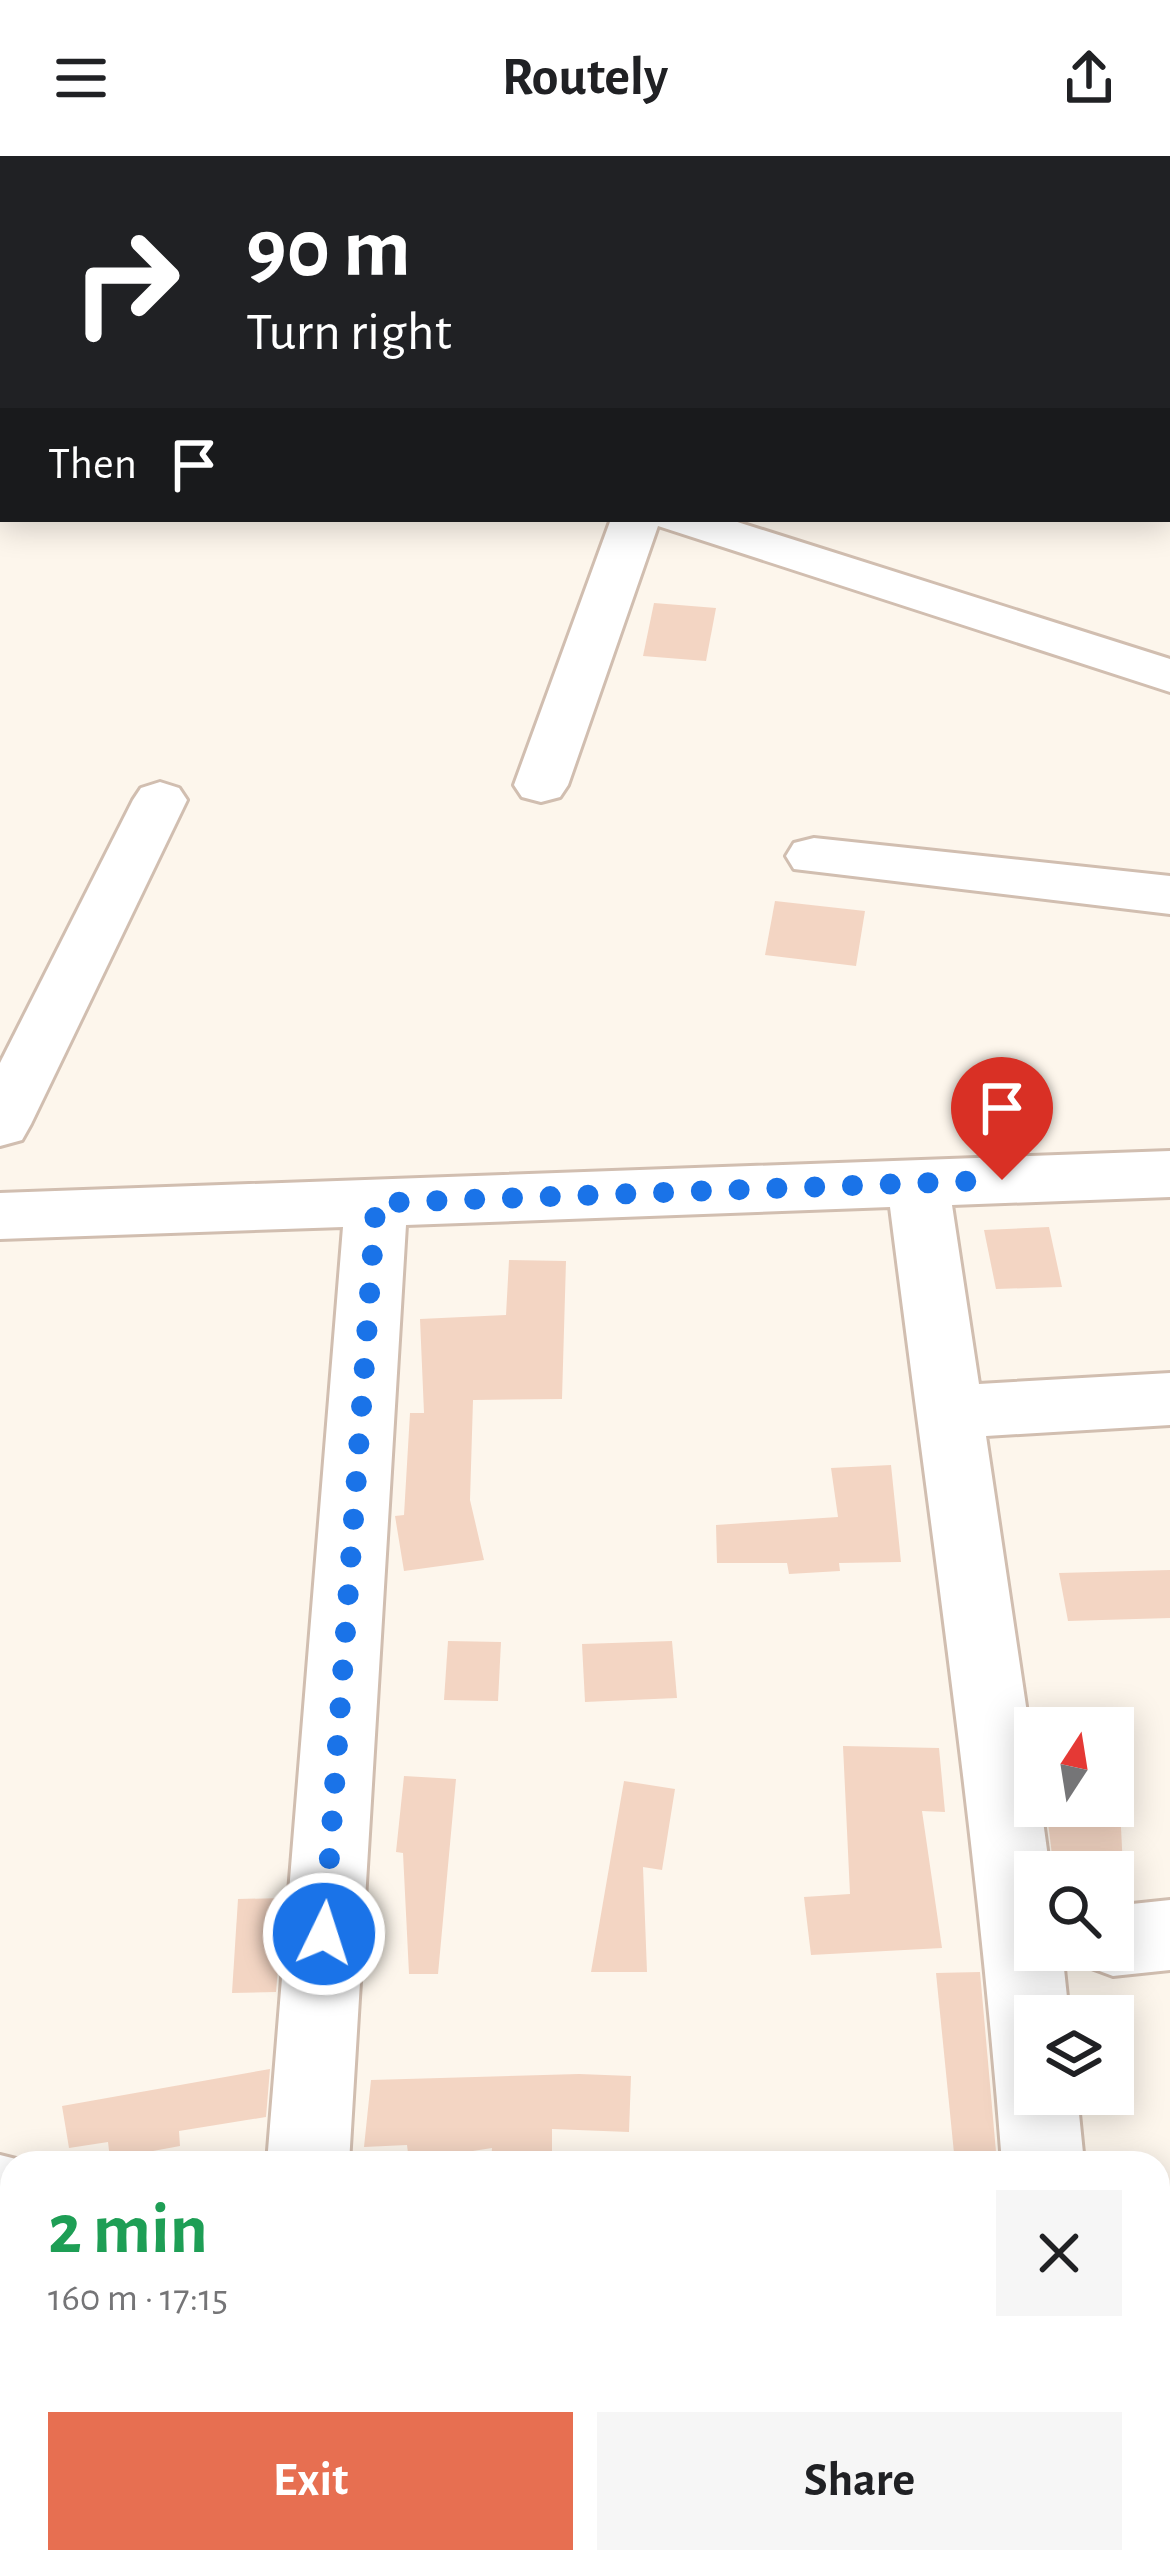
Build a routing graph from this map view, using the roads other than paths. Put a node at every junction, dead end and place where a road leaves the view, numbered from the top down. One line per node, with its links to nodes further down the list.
1 (635, 522): 4 (street)
2 (687, 522): 3 (street)
3 (1170, 676)
4 (541, 785)
5 (160, 800): 8 (street)
6 (814, 856): 7 (street)
7 (1170, 895)
8 (0, 1124)
9 (1170, 1174): 10 (street)
10 (918, 1183): 11 (street); 14 (street)
11 (376, 1203): 12 (street); 19 (street)
12 (0, 1216)
13 (1170, 1399): 14 (street)
14 (950, 1412): 15 (street)
15 (1015, 1851)
16 (1170, 1935): 17 (street)
17 (1134, 1939)
18 (1039, 2115): 20 (street)
19 (309, 2151)
20 (1042, 2151)

